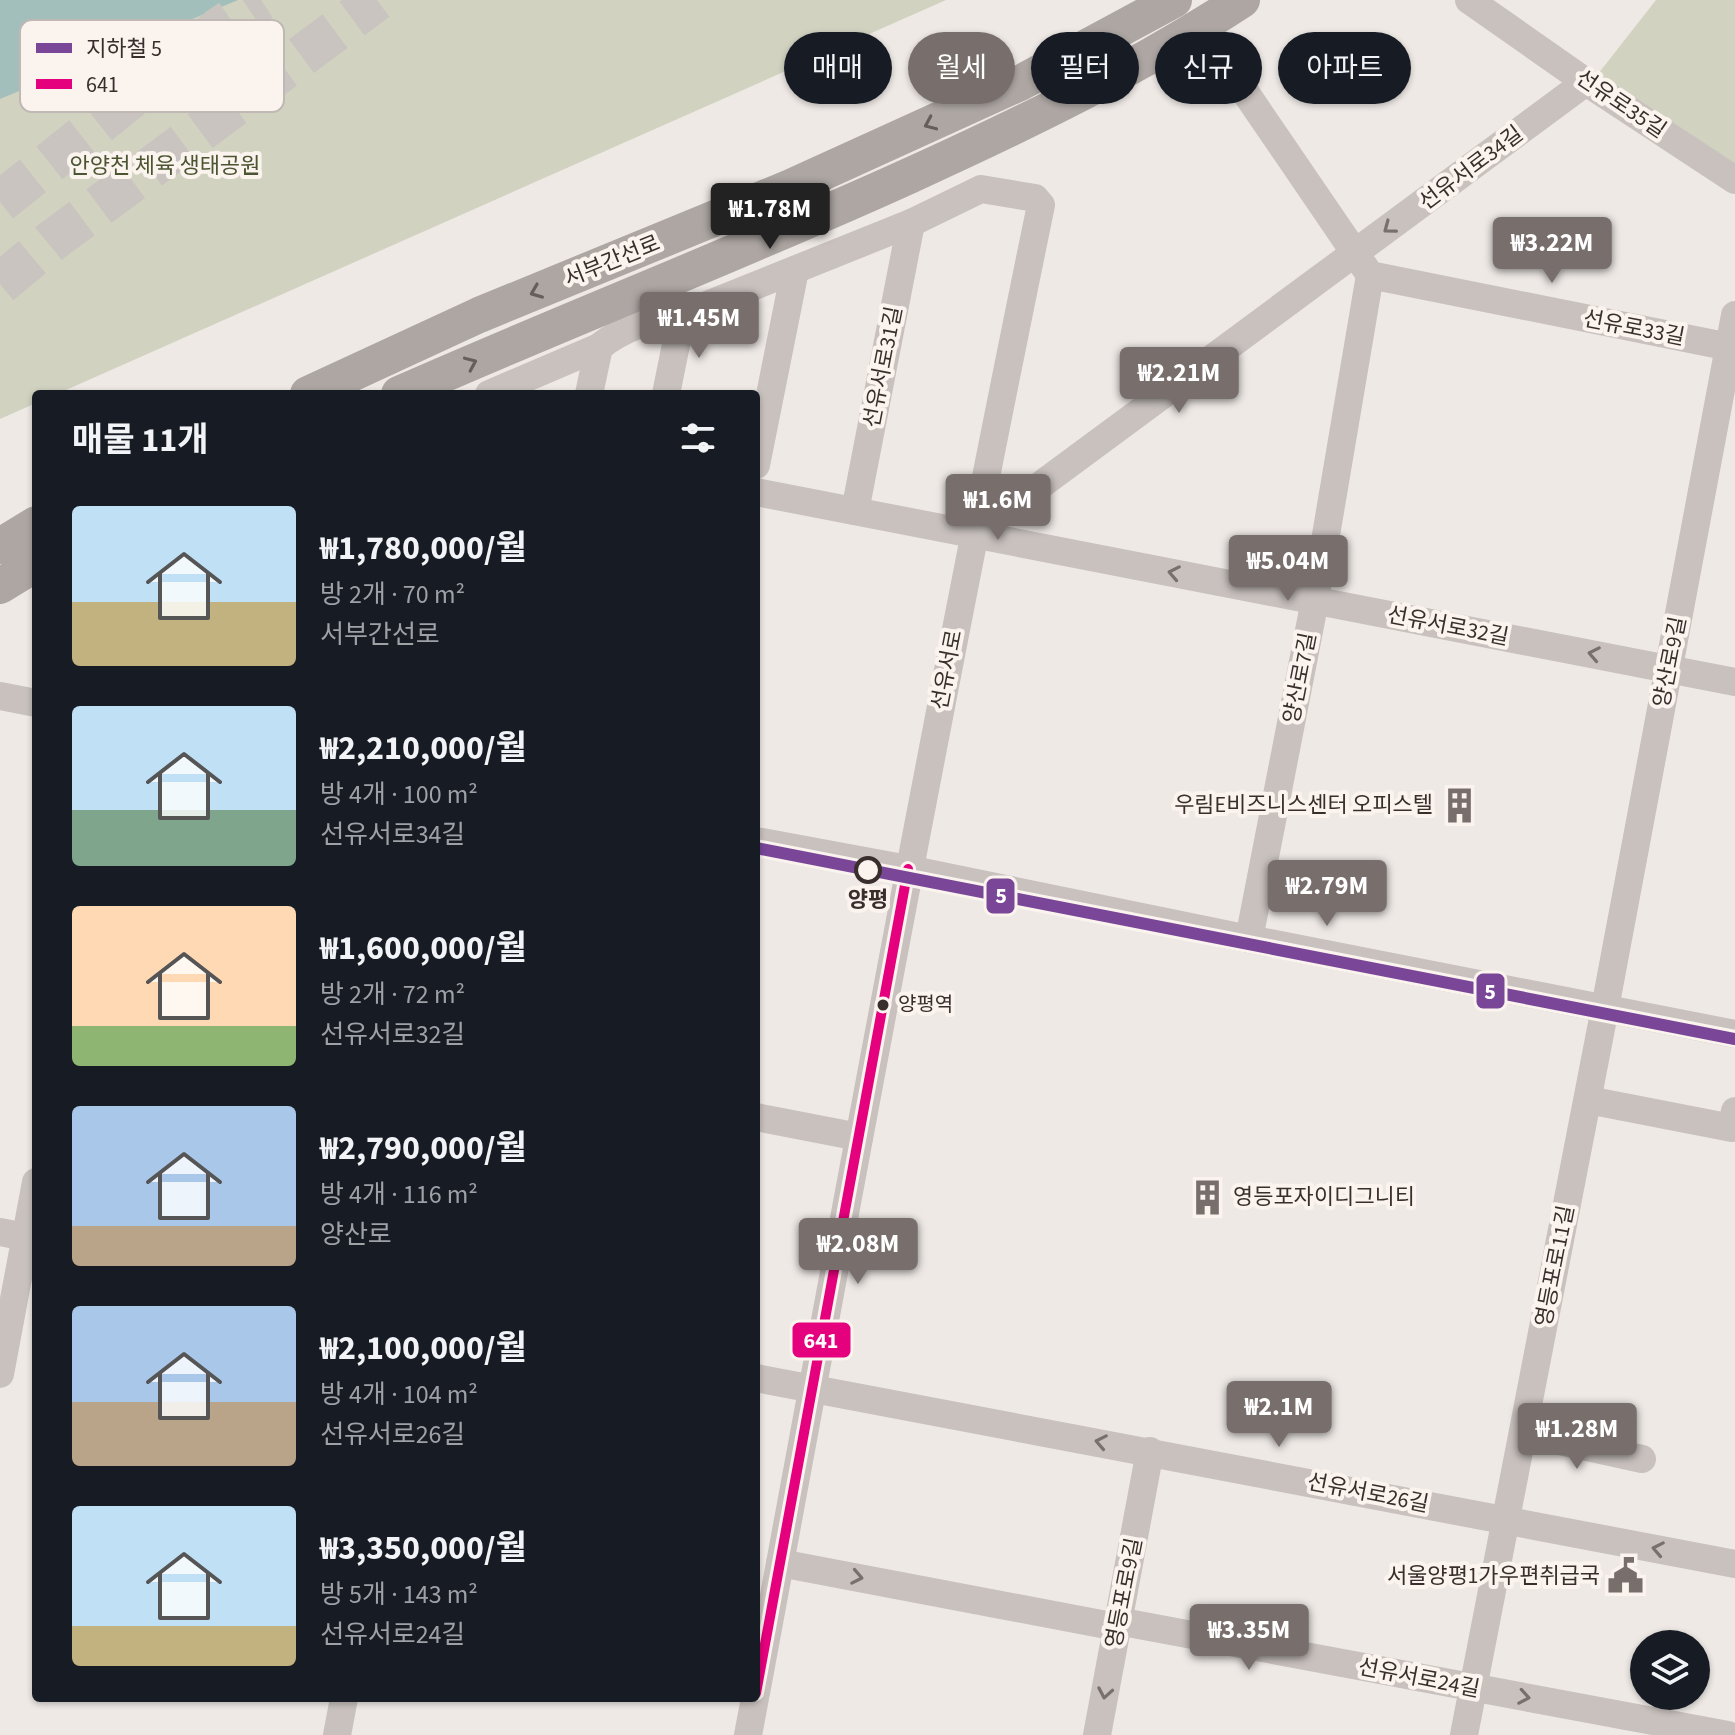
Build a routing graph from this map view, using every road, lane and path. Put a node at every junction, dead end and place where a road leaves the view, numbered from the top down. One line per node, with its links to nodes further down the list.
1 (1174, 0): 14 (main road, 서부간선로, one-way to 14)
2 (1242, 0): 15 (main road, 서부간선로, one-way to 2)
3 (1469, 0): 4 (street, 선유로35길)
4 (1586, 82): 6 (street, 선유로35길); 8 (street, 선유서로34길, one-way to 8)
5 (1253, 104): 8 (street)
6 (1735, 180)
7 (911, 223): 9 (street); 21 (street, 선유서로31길); 23 (street, 선유서로)
8 (1362, 264): 13 (street, 선유로33길); 23 (street, 선유서로34길); 27 (street, 양산로7길)
9 (795, 270): 10 (street); 19 (street)
10 (682, 315): 12 (street); 18 (street)
11 (1735, 315): 13 (street, 양산로9길)
12 (599, 347): 16 (street); 17 (street)
13 (1732, 348): 28 (street, 양산로9길)
14 (317, 390)
15 (409, 390)
16 (498, 390)
17 (590, 390)
18 (667, 390)
19 (760, 445)
20 (760, 493): 21 (street)
21 (855, 511): 23 (street)
22 (32, 526): 24 (main road)
23 (973, 535): 27 (street, 선유서로32길, one-way to 23); 33 (street, 선유서로)
24 (0, 546)
25 (32, 566): 26 (main road)
26 (0, 586)
27 (1315, 600): 28 (street, 선유서로32길, one-way to 27); 34 (street, 양산로7길)
28 (1670, 669): 29 (street, 선유서로32길); 35 (street, 양산로9길)
29 (1735, 682)
30 (0, 696): 31 (street)
31 (32, 702)
32 (760, 842): 33 (street)
33 (908, 869): 34 (street); 40 (street, 선유서로)
34 (1249, 939): 35 (street)
35 (1605, 1008): 36 (street); 37 (street, 영등포로11길)
36 (1735, 1034)
37 (1588, 1100): 39 (street); 46 (street, 영등포로11길)
38 (760, 1118): 40 (street)
39 (1733, 1120)
40 (859, 1137): 45 (street, 선유서로)
41 (32, 1196): 42 (street)
42 (21, 1236): 43 (street)
43 (0, 1374)
44 (760, 1379): 45 (street, 선유서로26길)
45 (812, 1389): 47 (street, 선유서로26길, one-way to 45); 50 (street, 선유서로)
46 (1523, 1433): 48 (street); 49 (street, 영등포로11길)
47 (1150, 1451): 49 (street, 선유서로26길); 52 (street, 영등포로9길)
48 (1642, 1459)
49 (1506, 1520): 51 (street, 선유서로26길, one-way to 49); 54 (street, 영등포로11길)
50 (780, 1563): 52 (street, 선유서로24길, one-way to 52); 53 (street, 선유서로)
51 (1735, 1564)
52 (1117, 1627): 54 (street, 선유서로24길); 59 (street, 영등포로9길, one-way to 59)
53 (760, 1674)
54 (1473, 1688): 60 (street, 영등포로11길); 61 (street, 선유서로24길, one-way to 61)
55 (343, 1702): 57 (street)
56 (755, 1702): 58 (street, 선유서로)
57 (337, 1735)
58 (748, 1735)
59 (1097, 1735)
60 (1464, 1735)
61 (1728, 1735)

